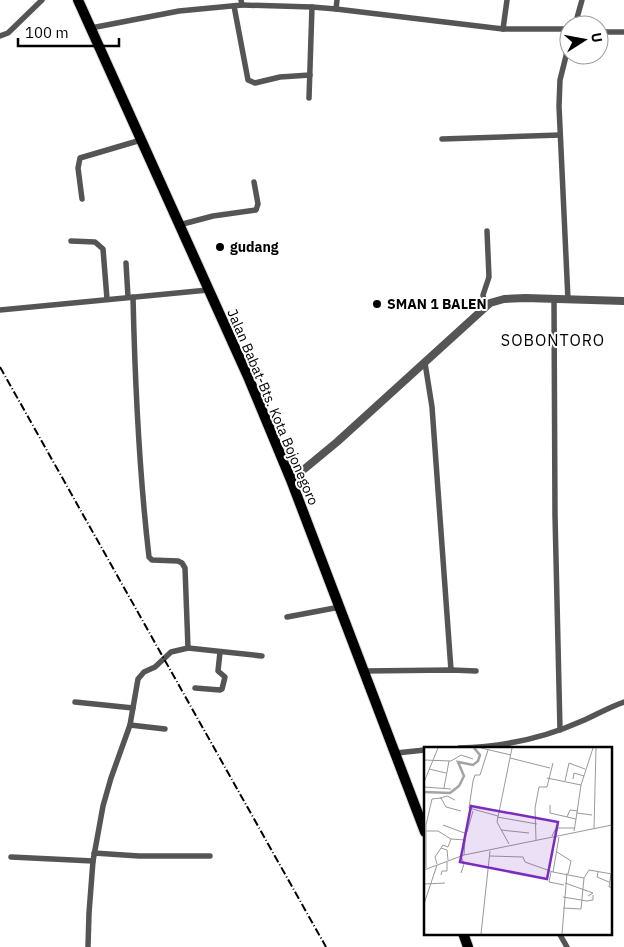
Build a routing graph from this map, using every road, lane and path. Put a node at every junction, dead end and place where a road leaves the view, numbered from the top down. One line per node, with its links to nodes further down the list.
1 (42, 0): 16 (street)
2 (78, 0): 11 (highway, Jalan Babat-Bts. Kota Bojonegoro)
3 (337, 0): 9 (street)
4 (507, 0): 12 (street)
5 (582, 0): 10 (street)
6 (242, 3): 7 (street); 8 (street)
7 (234, 6): 11 (street); 18 (street)
8 (312, 7): 9 (street); 18 (street)
9 (336, 9): 12 (street)
10 (578, 15)
11 (91, 28): 22 (highway, Jalan Babat-Bts. Kota Bojonegoro)
12 (503, 29): 13 (street)
13 (559, 29)
14 (609, 32): 15 (street)
15 (624, 32)
16 (0, 36)
17 (564, 65): 20 (street)
18 (310, 75): 19 (street)
19 (309, 98)
20 (560, 135): 21 (street); 33 (street)
21 (442, 139)
22 (141, 140): 24 (street); 25 (highway, Jalan Babat-Bts. Kota Bojonegoro)
23 (254, 182): 25 (street)
24 (82, 199)
25 (179, 225): 29 (highway, Jalan Babat-Bts. Kota Bojonegoro)
26 (487, 231): 35 (street)
27 (71, 241): 31 (street)
28 (126, 263): 30 (street)
29 (208, 290): 30 (street); 38 (highway, Jalan Babat-Bts. Kota Bojonegoro)
30 (130, 297): 31 (street); 41 (street)
31 (107, 299): 36 (street)
32 (554, 299): 33 (street); 35 (street); 53 (street)
33 (568, 300): 34 (street)
34 (624, 301)
35 (485, 307): 37 (street)
36 (0, 310)
37 (425, 363): 38 (street); 44 (street)
38 (291, 480): 39 (highway, Jalan Babat-Bts. Kota Bojonegoro)
39 (340, 607): 40 (street); 45 (highway, Jalan Babat-Bts. Kota Bojonegoro)
40 (287, 617)
41 (188, 648): 42 (street); 50 (street)
42 (220, 652): 43 (street); 47 (street)
43 (262, 656)
44 (451, 670): 45 (street); 46 (street)
45 (364, 671): 56 (highway, Jalan Babat-Bts. Kota Bojonegoro)
46 (476, 671)
47 (195, 688)
48 (75, 702): 50 (street)
49 (624, 702): 53 (street)
50 (133, 708): 51 (street)
51 (130, 725): 52 (street); 58 (street)
52 (165, 729)
53 (560, 730): 54 (street)
54 (472, 747)
55 (424, 750): 56 (street)
56 (396, 753): 57 (highway, Jalan Babat-Bts. Kota Bojonegoro)
57 (424, 829)
58 (94, 852): 60 (street); 61 (street)
59 (10, 856): 61 (street)
60 (210, 856)
61 (93, 861): 64 (street)
62 (463, 934): 65 (highway)
63 (560, 934): 66 (street)
64 (88, 947)
65 (468, 947)
66 (567, 947)

